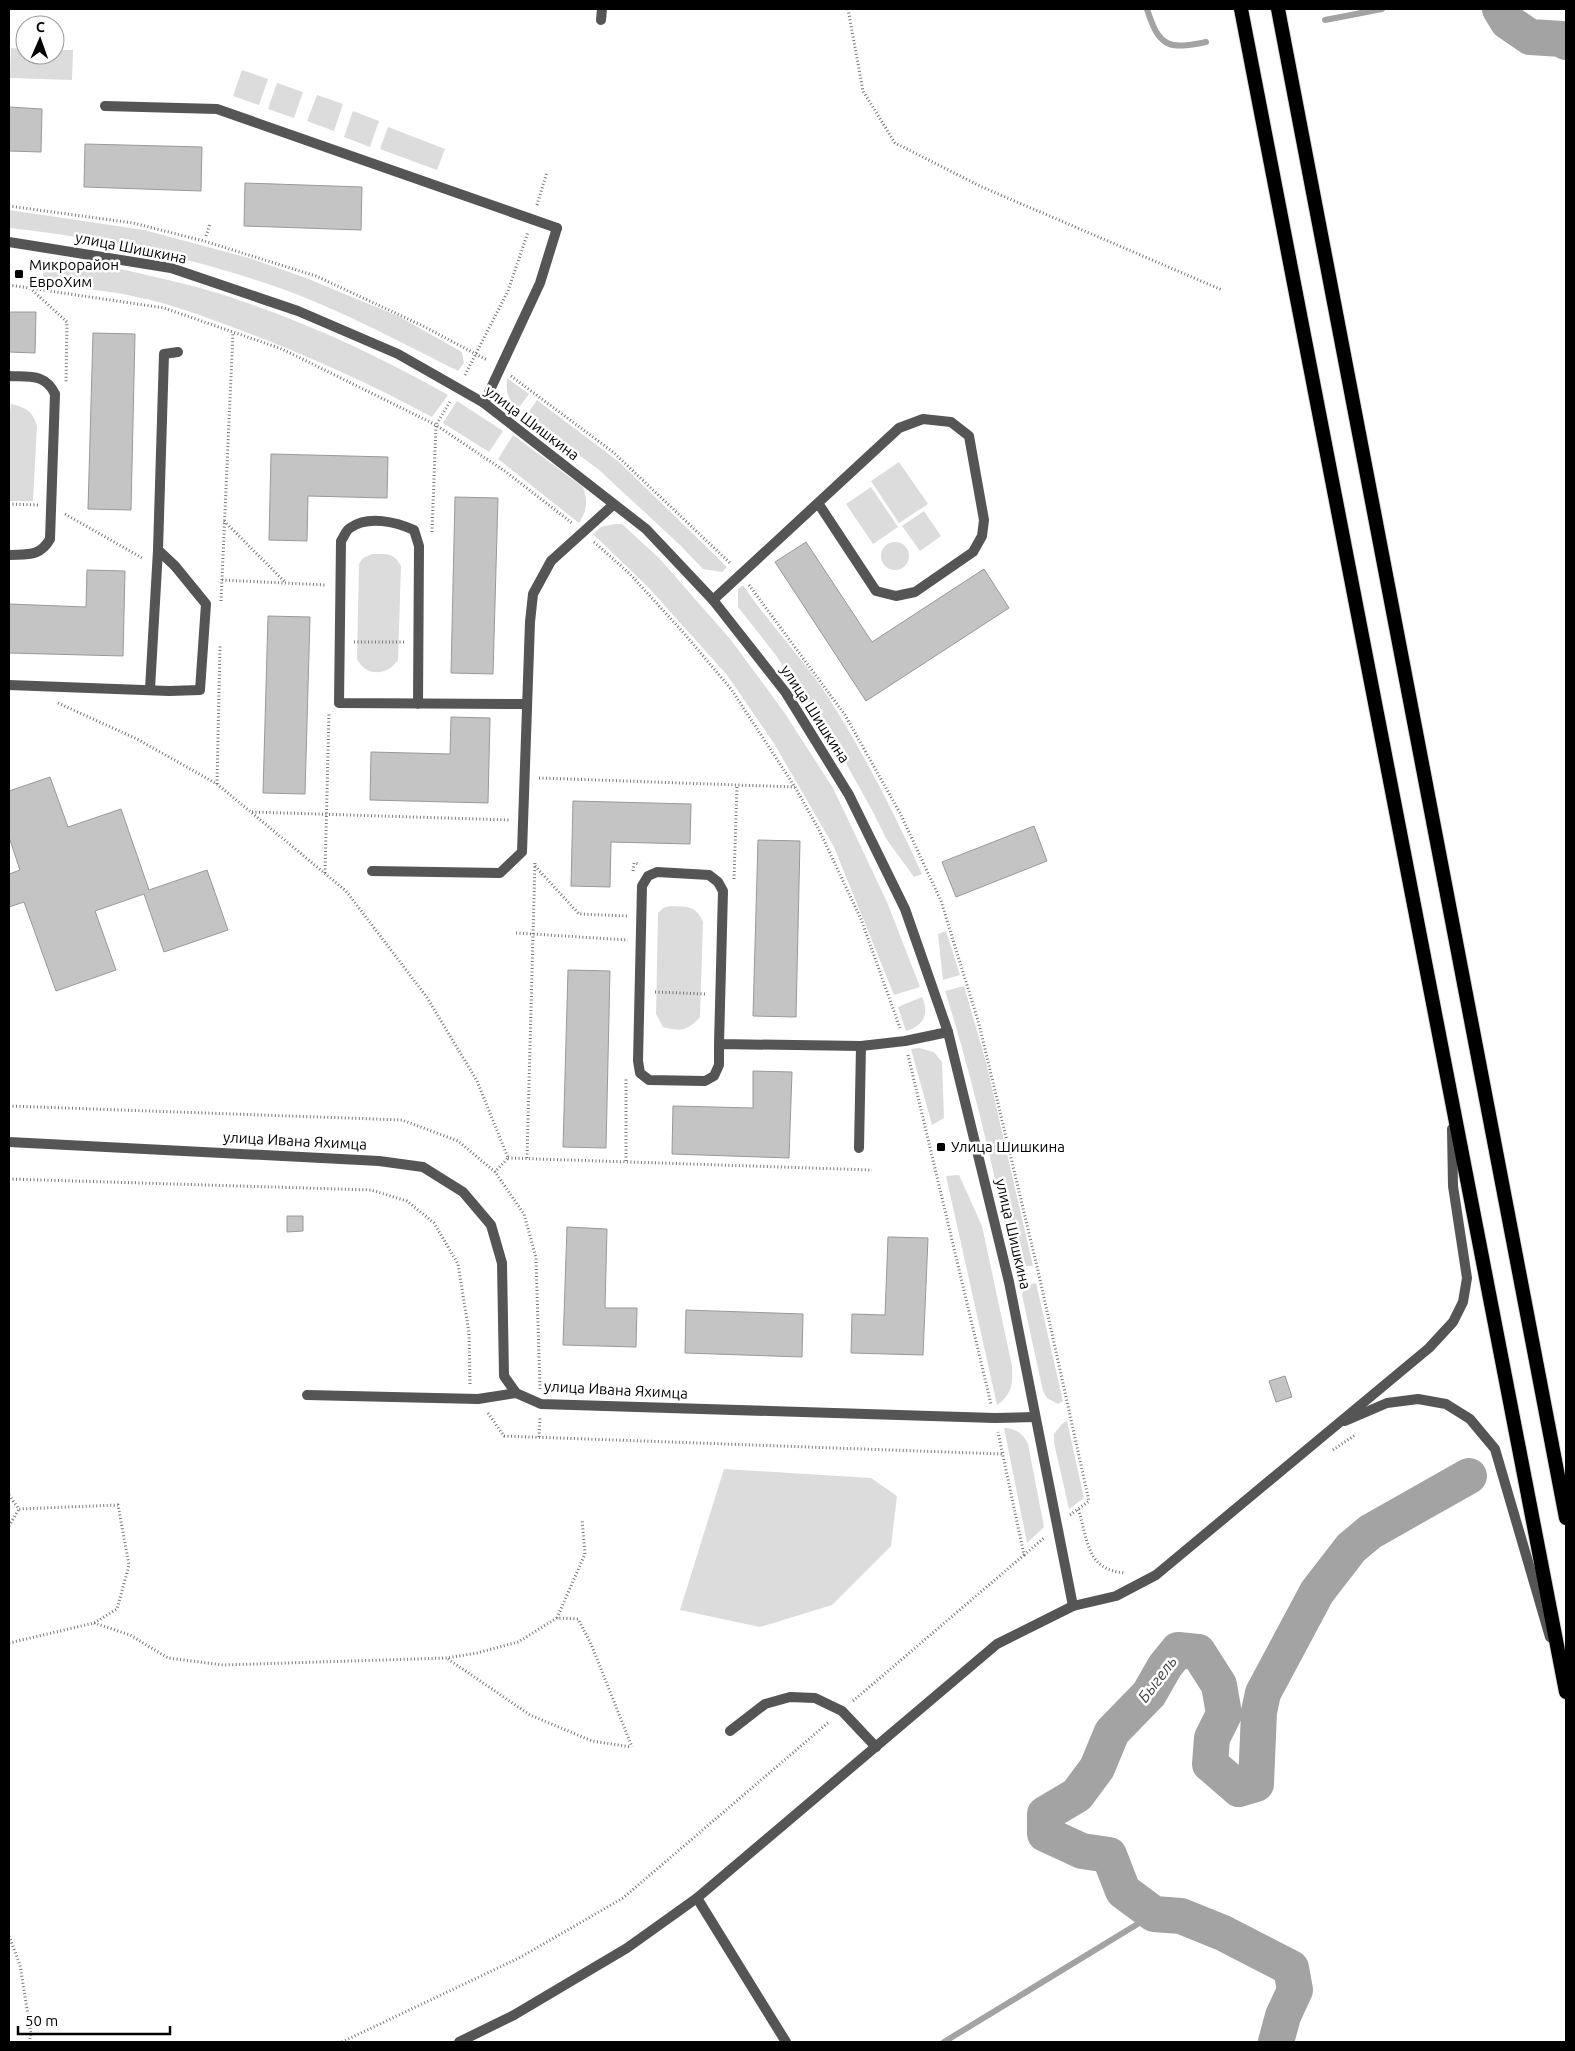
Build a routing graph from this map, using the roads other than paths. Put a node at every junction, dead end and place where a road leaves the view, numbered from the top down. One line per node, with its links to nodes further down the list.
1 (602, 9): 4 (street)
2 (1241, 9): 23 (highway)
3 (1278, 9): 30 (highway)
4 (602, 20)
5 (105, 106): 9 (street)
6 (9, 242): 9 (street, улица Шишкина)
7 (178, 352): 12 (street)
8 (9, 376): 13 (street)
9 (484, 403): 11 (street, улица Шишкина)
10 (818, 503): 10 (street); 14 (street)
11 (613, 505): 14 (street, улица Шишкина); 18 (street)
12 (158, 550): 16 (street); 16 (street)
13 (9, 554)
14 (713, 600): 20 (street, улица Шишкина)
15 (9, 685): 16 (street)
16 (150, 689)
17 (418, 704): 17 (street); 18 (street)
18 (527, 704): 19 (street)
19 (372, 871)
20 (948, 1032): 22 (street); 28 (street, улица Шишкина)
21 (719, 1044): 21 (street); 22 (street)
22 (861, 1046): 25 (street)
23 (1452, 1107): 29 (street); 32 (highway)
24 (9, 1142): 26 (street, улица Ивана Яхимца)
25 (859, 1148)
26 (516, 1393): 27 (street); 28 (street, улица Ивана Яхимца)
27 (307, 1395)
28 (1035, 1417): 31 (street, улица Шишкина)
29 (1333, 1426): 31 (street); 32 (street)
30 (1565, 1511)
31 (1073, 1606): 34 (street)
32 (1566, 1692)
33 (730, 1731): 34 (street)
34 (876, 1746): 35 (street)
35 (697, 1898): 36 (street); 37 (street)
36 (459, 2042)
37 (786, 2042)

